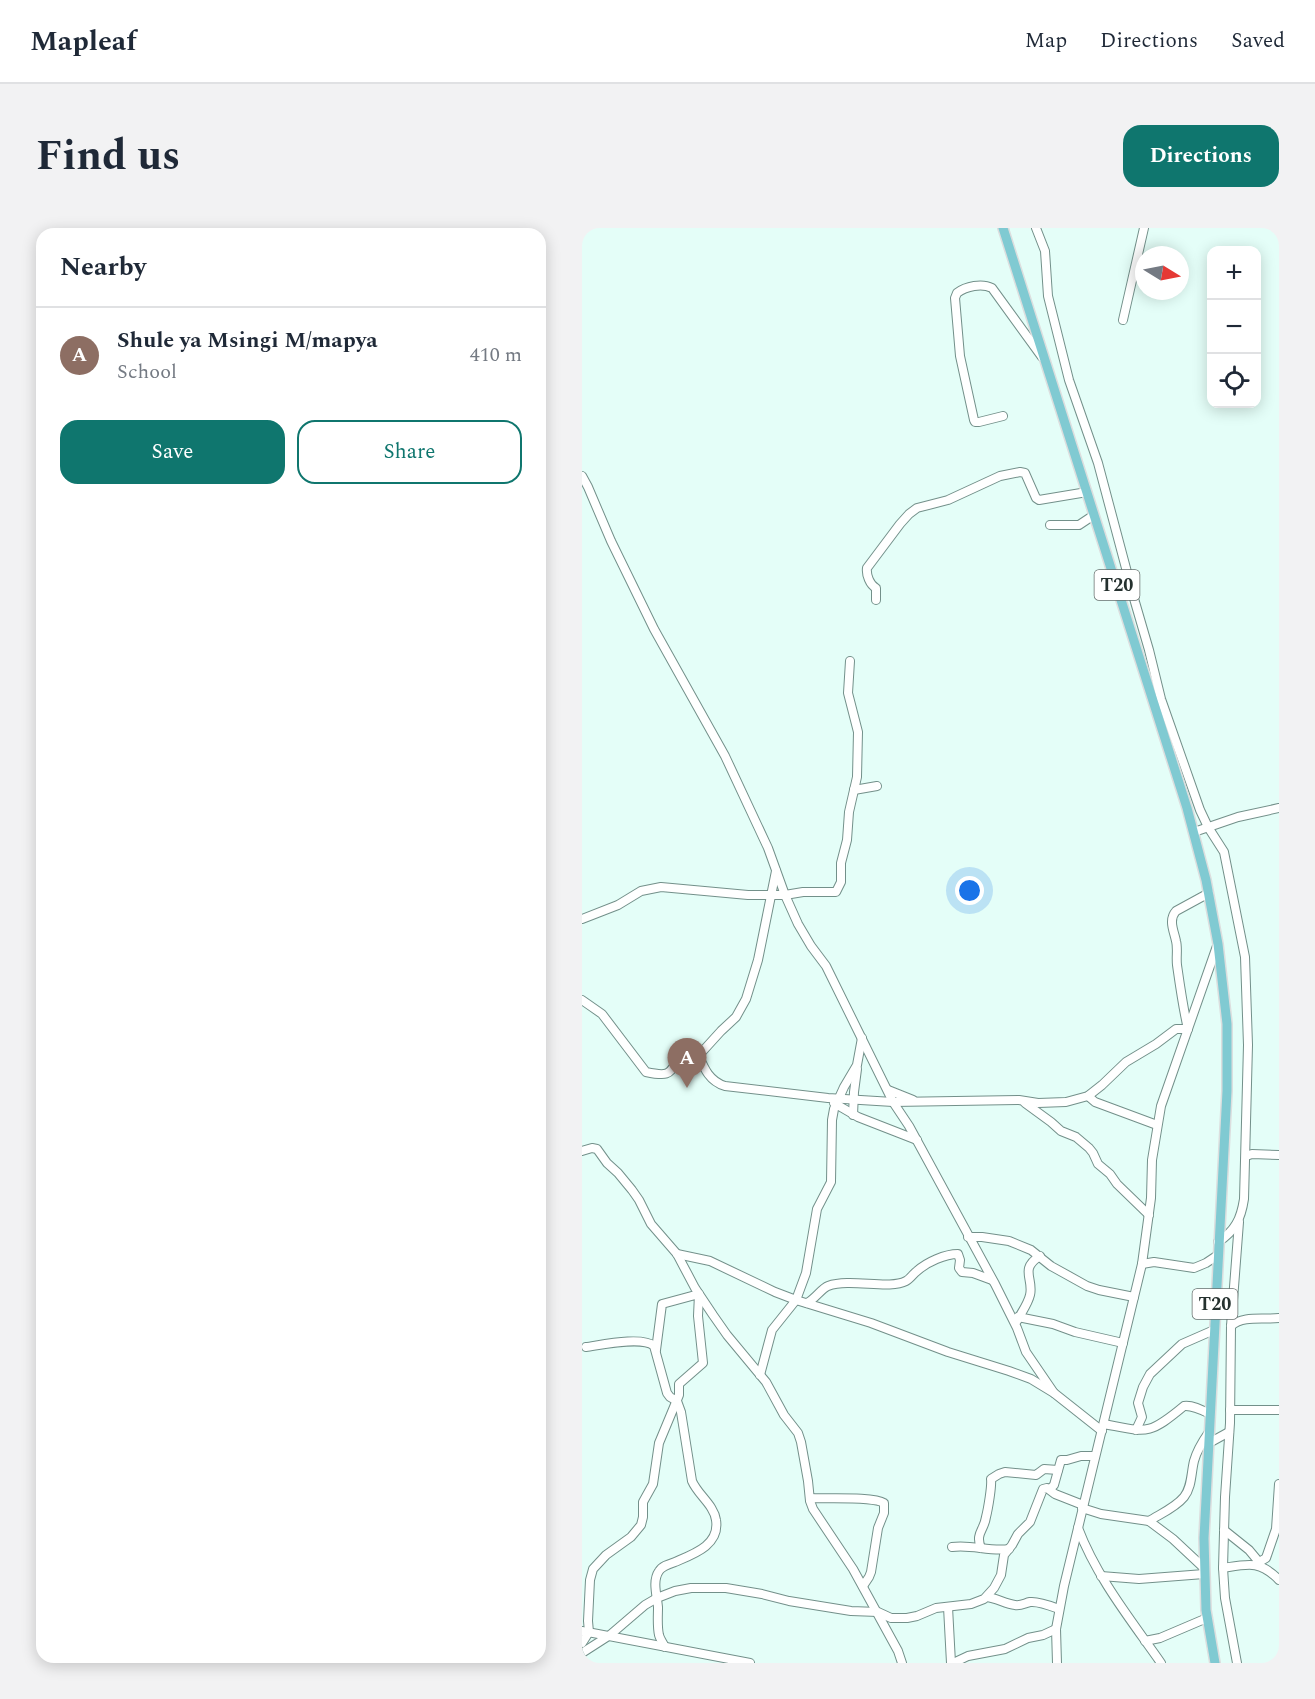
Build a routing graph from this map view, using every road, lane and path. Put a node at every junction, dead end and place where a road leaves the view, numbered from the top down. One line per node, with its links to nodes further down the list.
1 (1003, 228): 5 (main road, T20)
2 (1036, 228): 16 (street)
3 (1144, 228): 4 (street)
4 (1123, 320)
5 (1045, 361): 6 (street); 8 (main road, T20)
6 (1003, 416)
7 (582, 476): 18 (street)
8 (1087, 492): 9 (main road, T20); 11 (street)
9 (1094, 515): 10 (street); 17 (main road, T20)
10 (1050, 525)
11 (876, 600)
12 (850, 661): 14 (street)
13 (877, 786): 14 (street)
14 (854, 790): 21 (street)
15 (1279, 808): 16 (street)
16 (1208, 827): 17 (street); 41 (street)
17 (1194, 832): 19 (main road, T20)
18 (776, 870): 20 (street); 21 (street)
19 (1209, 893): 23 (main road, T20); 25 (street)
20 (770, 894): 21 (street); 22 (street); 27 (street)
21 (785, 895): 26 (street)
22 (582, 919)
23 (1218, 945): 25 (street); 45 (main road, T20)
24 (582, 1000): 27 (street)
25 (1188, 1029): 30 (street); 37 (street)
26 (862, 1038): 28 (street); 29 (street)
27 (698, 1054): 33 (street)
28 (857, 1065): 31 (street); 33 (street)
29 (888, 1090): 34 (street); 35 (street)
30 (1088, 1096): 32 (street); 37 (street)
31 (853, 1100): 33 (street); 34 (street); 36 (street)
32 (1019, 1100): 35 (street); 42 (street)
33 (837, 1102): 36 (street); 53 (street)
34 (893, 1102): 35 (street); 38 (street)
35 (920, 1102)
36 (854, 1115): 38 (street)
37 (1157, 1125): 42 (street)
38 (917, 1140): 44 (street)
39 (582, 1150): 46 (street)
40 (1279, 1155): 41 (street)
41 (1245, 1156): 43 (street)
42 (1149, 1215): 49 (street)
43 (1239, 1222): 45 (street); 57 (street)
44 (968, 1237): 48 (street); 50 (street)
45 (1218, 1242): 47 (main road, T20)
46 (677, 1254): 51 (street); 53 (street)
47 (1218, 1254): 49 (street); 58 (main road, T20)
48 (1040, 1256): 52 (street); 56 (street)
49 (1143, 1264): 52 (street)
50 (992, 1280): 54 (street); 56 (street)
51 (699, 1293): 61 (street); 62 (street); 64 (street)
52 (1134, 1297): 59 (street)
53 (796, 1300): 54 (street); 62 (street)
54 (807, 1303): 63 (street)
55 (1279, 1318): 57 (street)
56 (1017, 1320): 59 (street); 63 (street)
57 (1231, 1326): 65 (street)
58 (1214, 1330): 67 (main road, T20); 69 (street)
59 (1124, 1343): 68 (street)
60 (586, 1347): 61 (street)
61 (656, 1350): 64 (street)
62 (760, 1375): 77 (street)
63 (1054, 1393): 68 (street)
64 (677, 1401): 92 (street); 98 (street)
65 (1230, 1410): 66 (street); 71 (street)
66 (1279, 1410)
67 (1210, 1414): 69 (street); 70 (main road, T20)
68 (1103, 1427): 69 (street); 73 (street)
69 (1136, 1430)
70 (1209, 1432): 72 (main road, T20); 79 (street)
71 (1229, 1432): 72 (street); 81 (street)
72 (1209, 1443): 87 (main road, T20)
73 (1095, 1456): 74 (street); 78 (street)
74 (1058, 1470): 76 (street); 83 (street)
75 (1279, 1484): 85 (street)
76 (1050, 1489): 78 (street); 84 (street)
77 (810, 1498): 90 (street); 90 (street)
78 (1082, 1506): 79 (street); 80 (street)
79 (1149, 1521): 87 (street)
80 (1078, 1527): 88 (street); 94 (street)
81 (1224, 1530): 85 (street); 86 (street)
82 (952, 1547): 83 (street)
83 (981, 1548): 84 (street)
84 (1009, 1549): 91 (street)
85 (1257, 1563): 86 (street); 89 (street)
86 (1223, 1568): 110 (street)
87 (1204, 1571): 88 (street); 96 (main road, T20)
88 (1101, 1576): 100 (street)
89 (1279, 1580)
90 (863, 1586): 95 (street)
91 (987, 1597): 93 (street); 94 (street)
92 (657, 1598): 95 (street); 99 (street); 102 (street)
93 (948, 1607): 95 (street); 106 (street)
94 (1059, 1609): 97 (street)
95 (878, 1612): 105 (street)
96 (1207, 1618): 100 (street); 109 (main road, T20)
97 (1056, 1629): 106 (street); 107 (street)
98 (586, 1631): 99 (street); 101 (street)
99 (610, 1635): 102 (street); 103 (street)
100 (1145, 1641): 108 (street)
101 (582, 1643)
102 (665, 1647): 104 (street)
103 (582, 1653)
104 (750, 1663)
105 (902, 1663)
106 (952, 1663)
107 (1057, 1663)
108 (1161, 1663)
109 (1215, 1663)
110 (1237, 1663)

